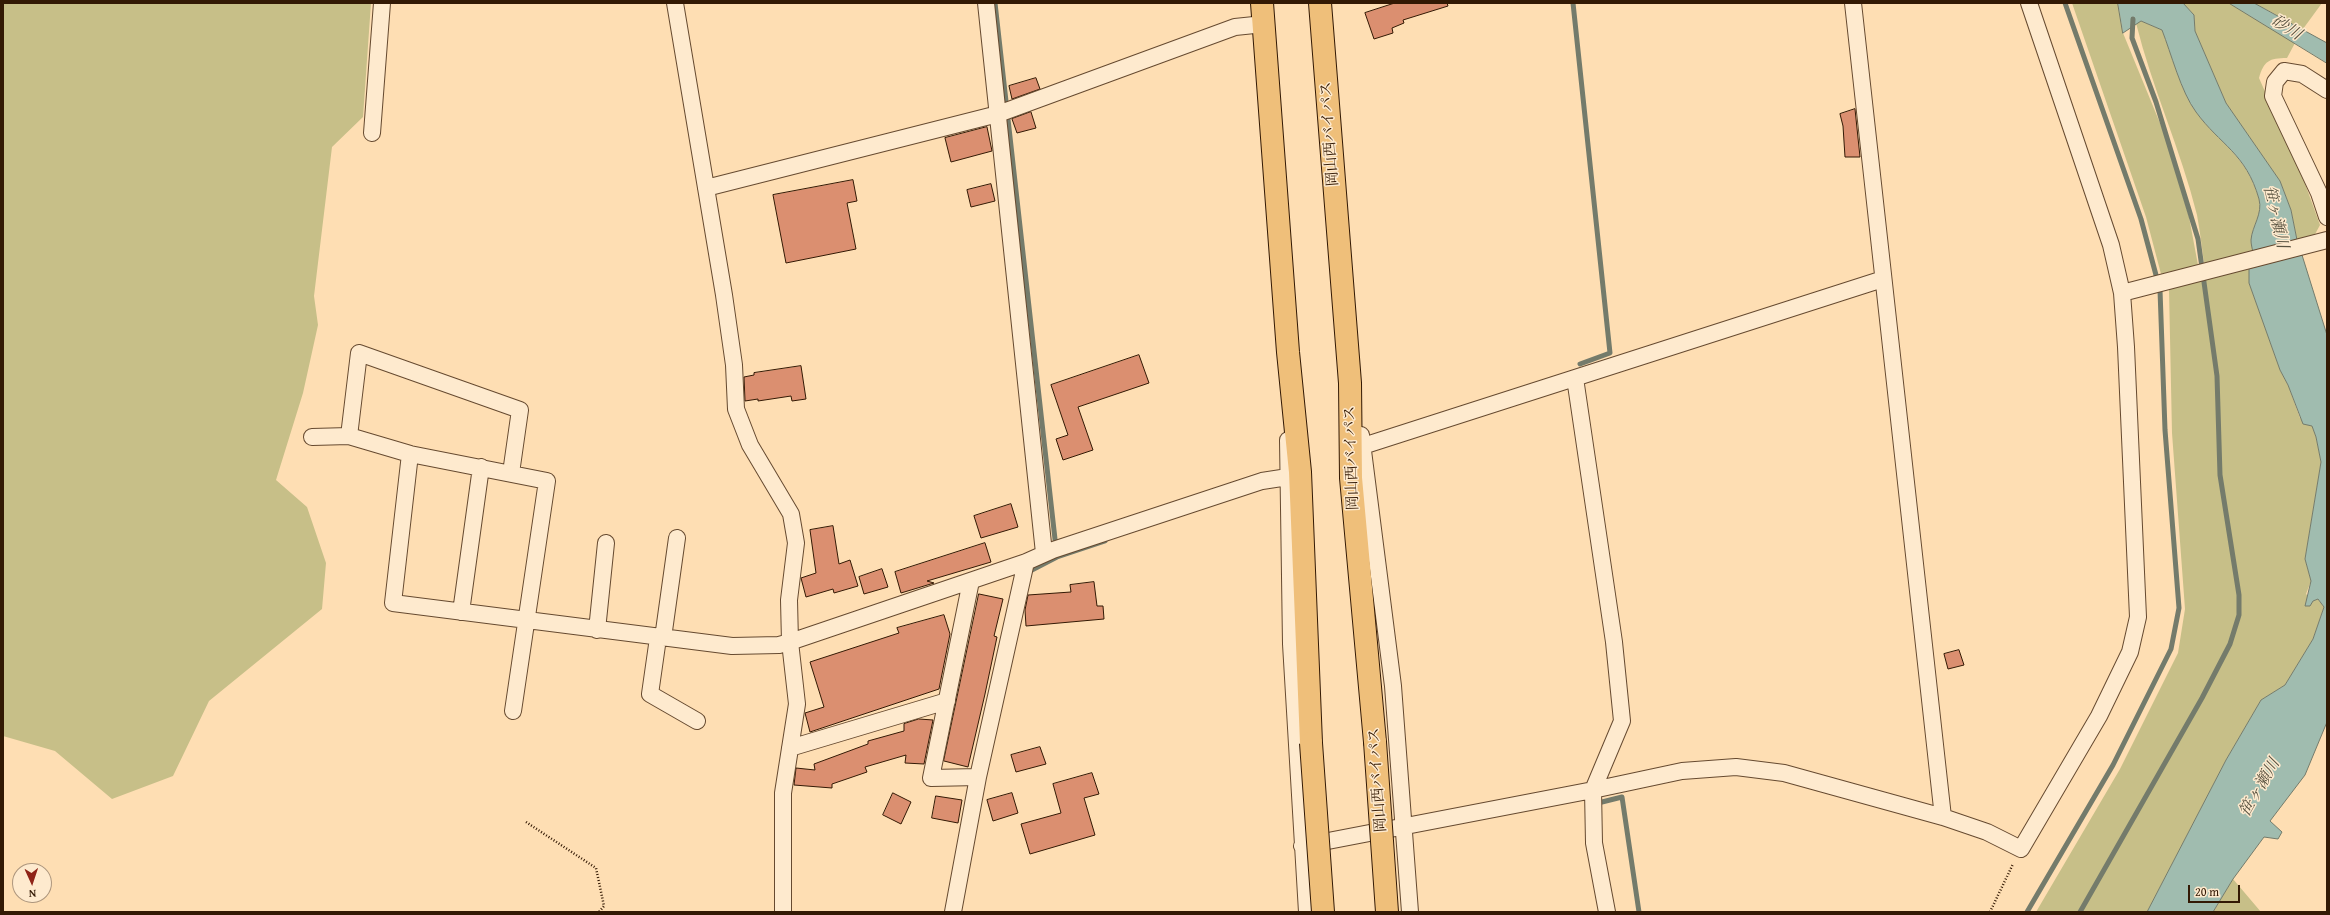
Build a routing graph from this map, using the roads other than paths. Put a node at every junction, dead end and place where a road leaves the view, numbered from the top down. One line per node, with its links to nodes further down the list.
1 (382, 3): 10 (street)
2 (674, 3): 11 (street)
3 (986, 3): 9 (street)
4 (1321, 3): 18 (highway, 岡山西バイパス)
5 (1853, 3): 14 (street)
6 (2029, 3): 15 (street)
7 (1263, 13): 9 (street); 16 (highway)
8 (2327, 90): 12 (street)
9 (1004, 112): 11 (street); 28 (street)
10 (372, 133)
11 (706, 188): 35 (street)
12 (2327, 217)
13 (2324, 240): 15 (street)
14 (1883, 279): 17 (street); 42 (street)
15 (2125, 292): 42 (street)
16 (1288, 352): 25 (street); 48 (highway, bridge)
17 (1575, 378): 21 (street); 41 (street)
18 (1350, 383): 21 (street); 49 (highway, 岡山西バイパス, bridge)
19 (349, 436): 20 (street); 22 (street); 24 (street)
20 (312, 437)
21 (1363, 446): 43 (street)
22 (410, 454): 23 (street); 31 (street)
23 (481, 467): 24 (street); 31 (street)
24 (511, 473): 32 (street)
25 (1288, 477): 28 (street); 44 (street)
26 (677, 538): 34 (street)
27 (606, 543): 33 (street)
28 (1053, 550): 29 (street)
29 (1026, 562): 30 (street); 40 (street)
30 (971, 580): 35 (street); 36 (street)
31 (460, 612): 32 (street)
32 (526, 620): 33 (street); 37 (street)
33 (597, 630): 34 (street)
34 (660, 638): 35 (street); 38 (street)
35 (790, 642): 39 (street)
36 (947, 701): 39 (street); 40 (street)
37 (514, 711)
38 (697, 721)
39 (790, 748): 45 (street)
40 (974, 777): 46 (street)
41 (1593, 790): 42 (street); 43 (street); 51 (street)
42 (1943, 817)
43 (1403, 827): 44 (street); 50 (street)
44 (1302, 846): 47 (street)
45 (783, 912)
46 (953, 912)
47 (1307, 912)
48 (1323, 912)
49 (1387, 912)
50 (1410, 912)
51 (1607, 912)

